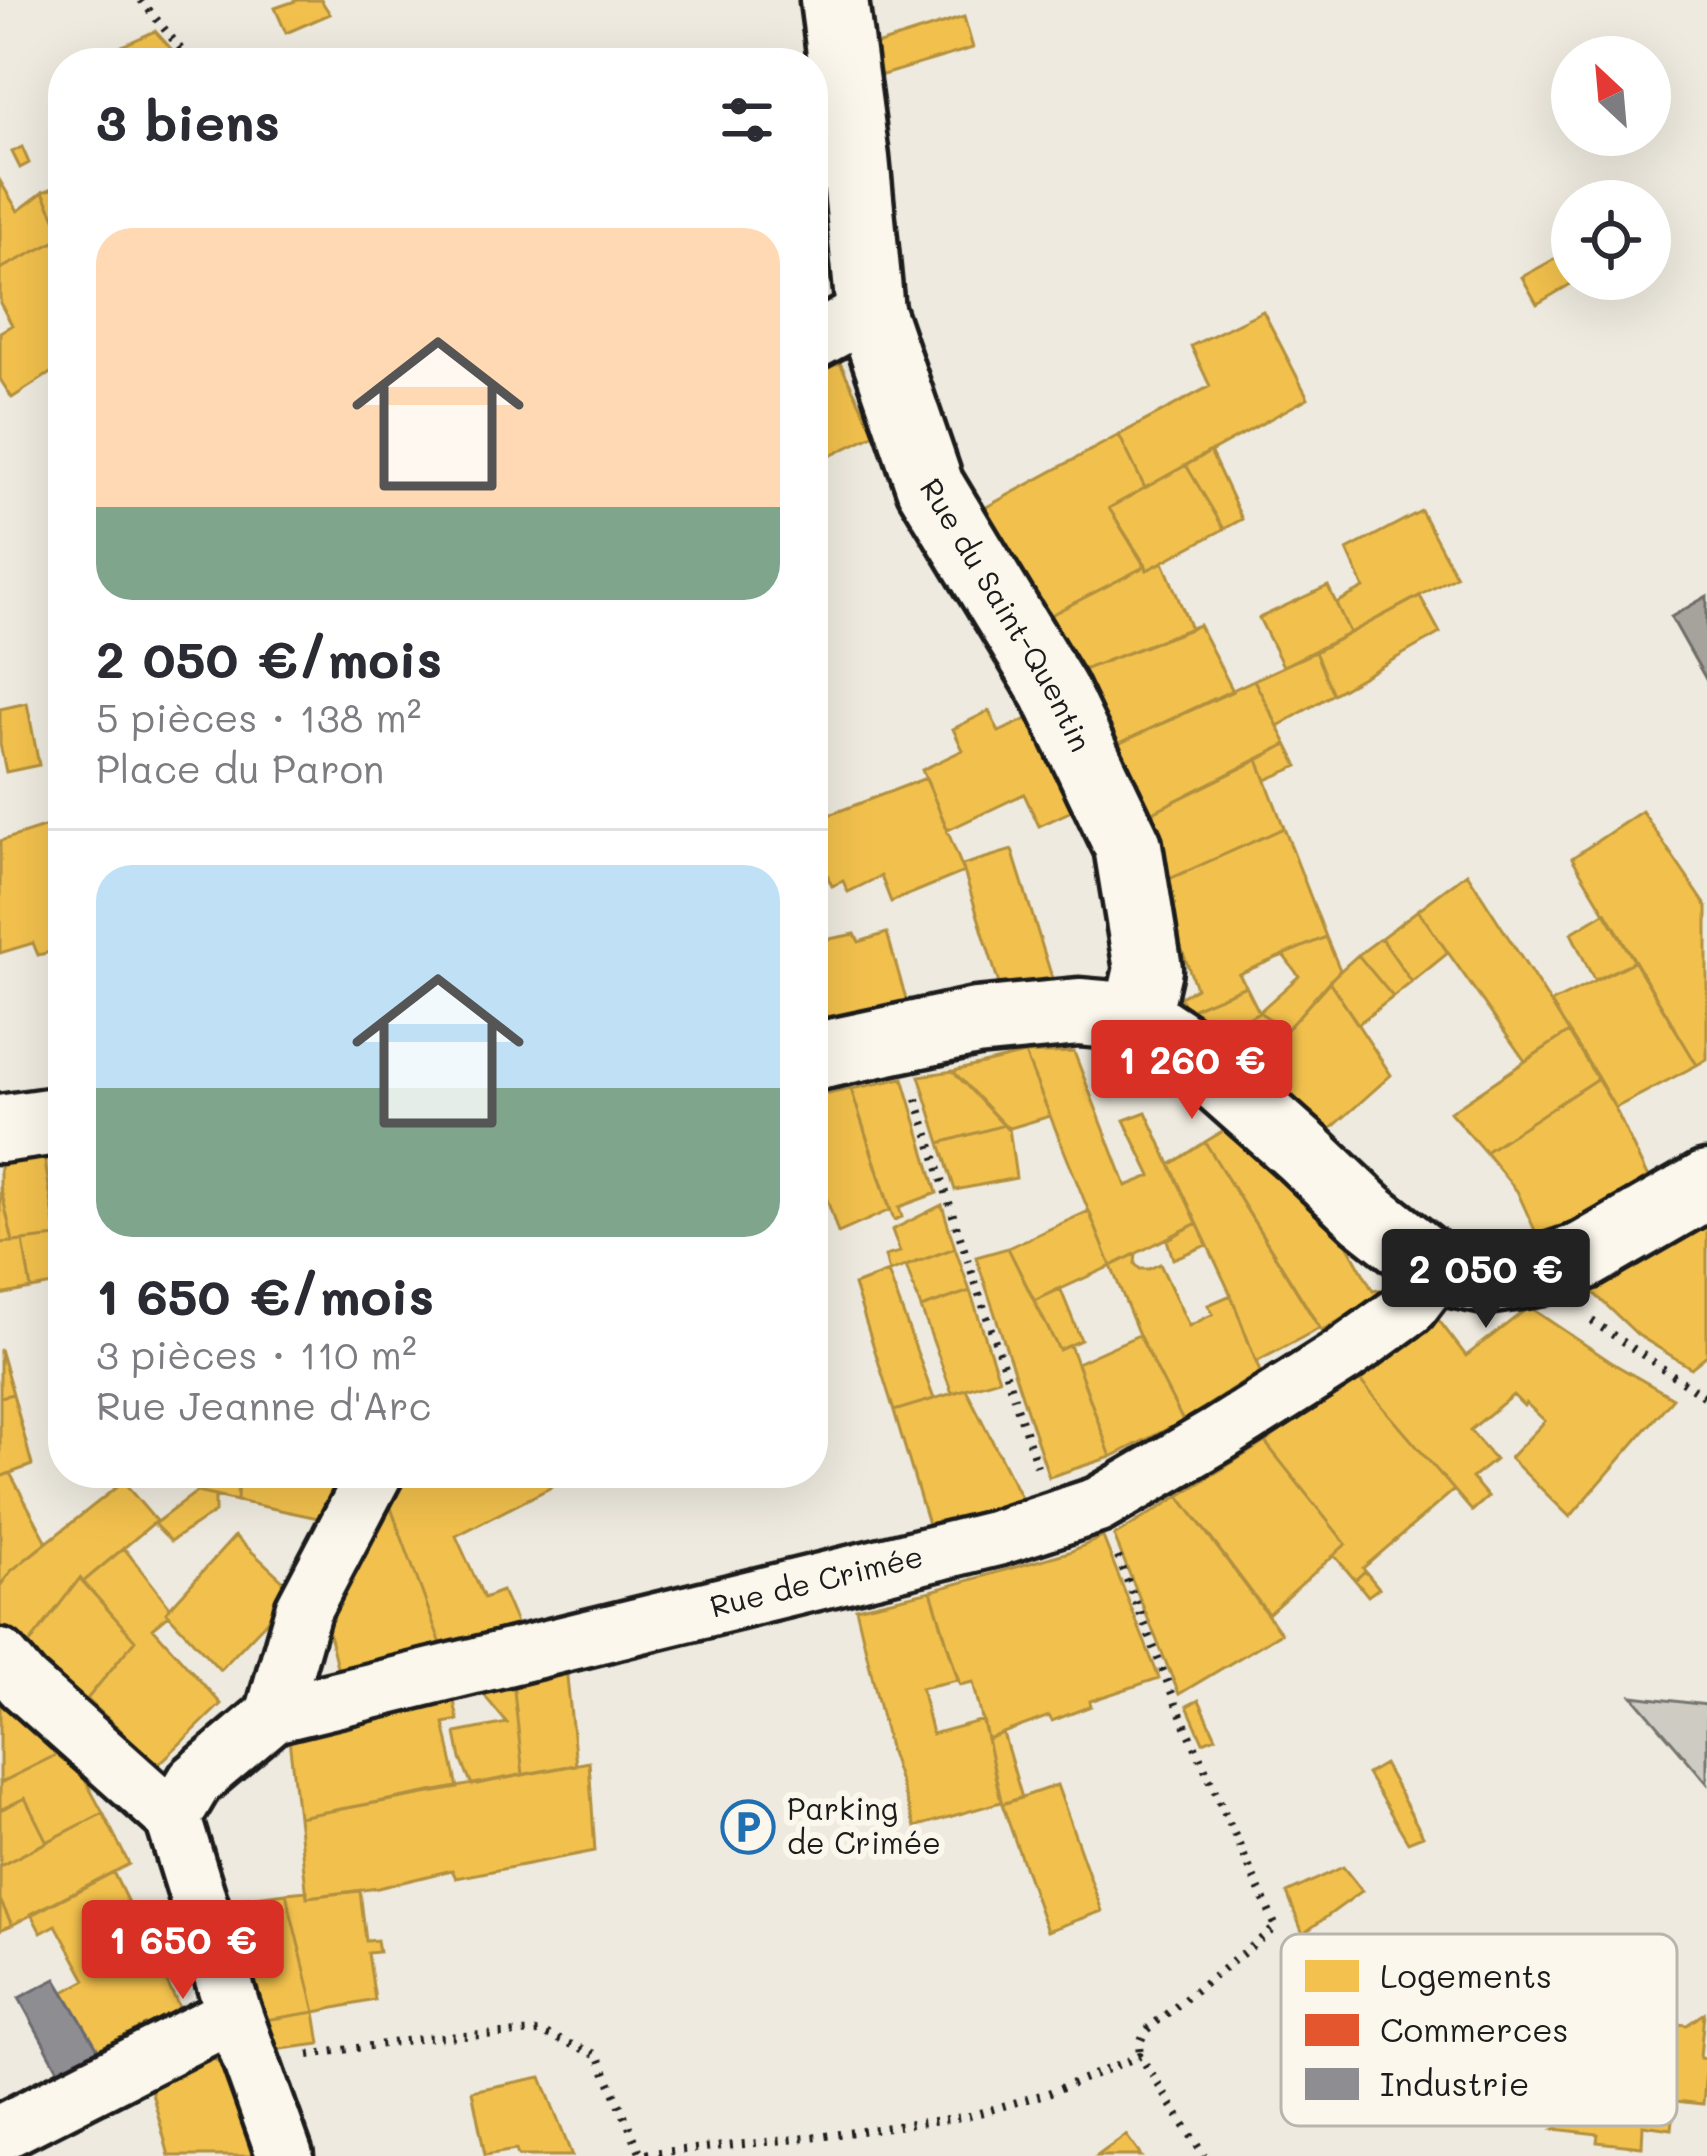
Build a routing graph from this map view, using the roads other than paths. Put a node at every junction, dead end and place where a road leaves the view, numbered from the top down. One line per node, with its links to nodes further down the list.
1 (834, 0): 2 (street, Rue du Saint-Quentin)
2 (870, 311): 3 (street); 4 (street, Rue du Saint-Quentin)
3 (828, 334)
4 (1137, 1017): 5 (street); 9 (street)
5 (828, 1054)
6 (48, 1122): 7 (street)
7 (0, 1129)
8 (1707, 1185): 9 (street)
9 (1438, 1270): 12 (street, Rue de Crimée)
10 (367, 1488): 12 (street)
11 (0, 1657): 13 (street)
12 (273, 1715): 13 (street, Rue de Crimée)
13 (172, 1818): 14 (street)
14 (234, 2014): 15 (street); 16 (street)
15 (0, 2133)
16 (286, 2156)

